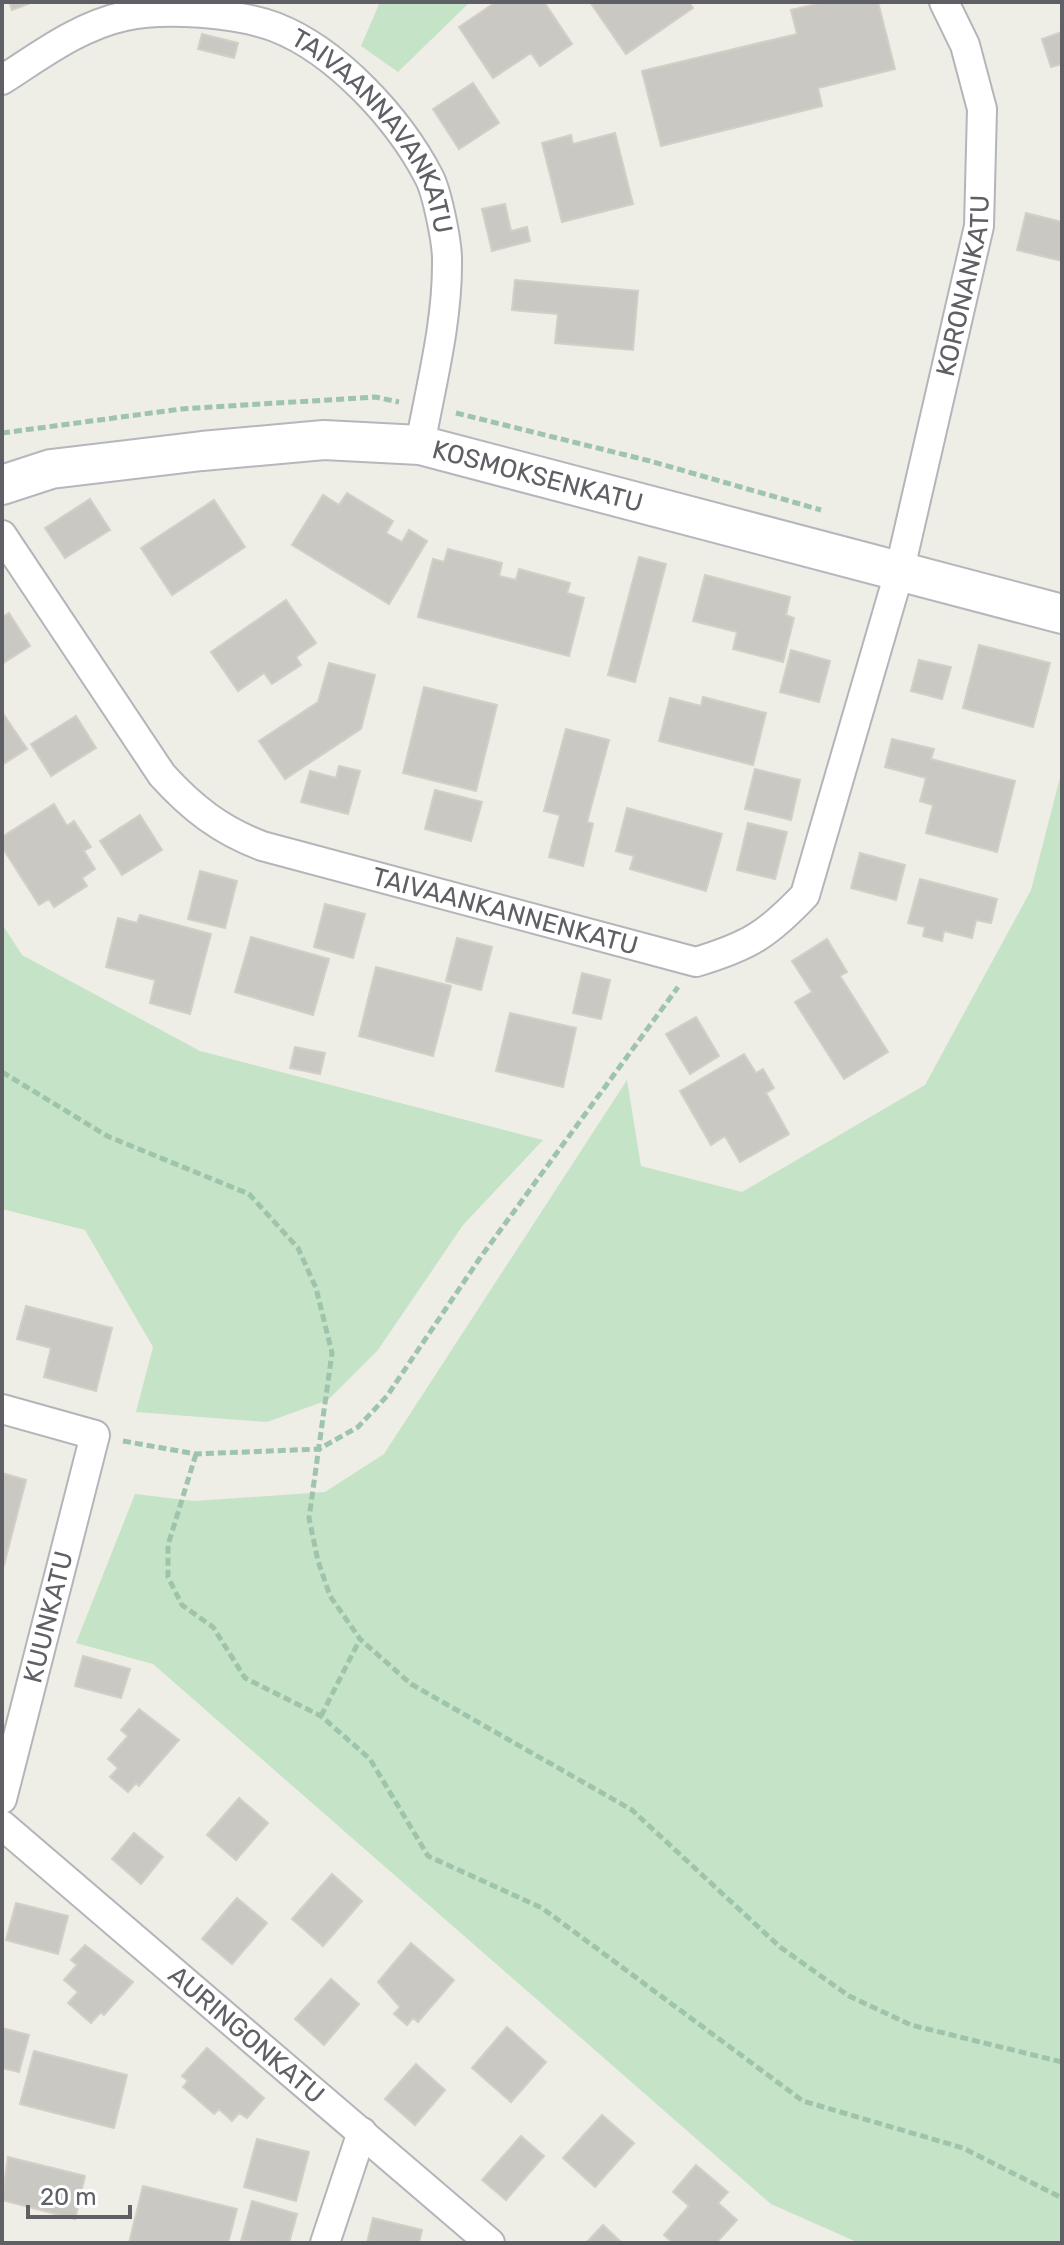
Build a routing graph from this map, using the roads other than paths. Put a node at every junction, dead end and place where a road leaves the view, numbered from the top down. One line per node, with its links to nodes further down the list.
1 (944, 2): 6 (street, KORONANKATU)
2 (2, 80): 3 (street, TAIVAANNAVANKATU)
3 (420, 445): 4 (street, KOSMOKSENKATU); 6 (street, KOSMOKSENKATU)
4 (2, 485)
5 (2, 535): 6 (street, TAIVAANKANNENKATU)
6 (899, 573): 7 (street, KOSMOKSENKATU)
7 (1062, 614)
8 (2, 1409): 9 (street, KUUNKATU)
9 (2, 1799)
10 (2, 1825): 11 (street, AURINGONKATU)
11 (362, 2132): 12 (street); 13 (street, AURINGONKATU)
12 (325, 2243)
13 (490, 2243)

